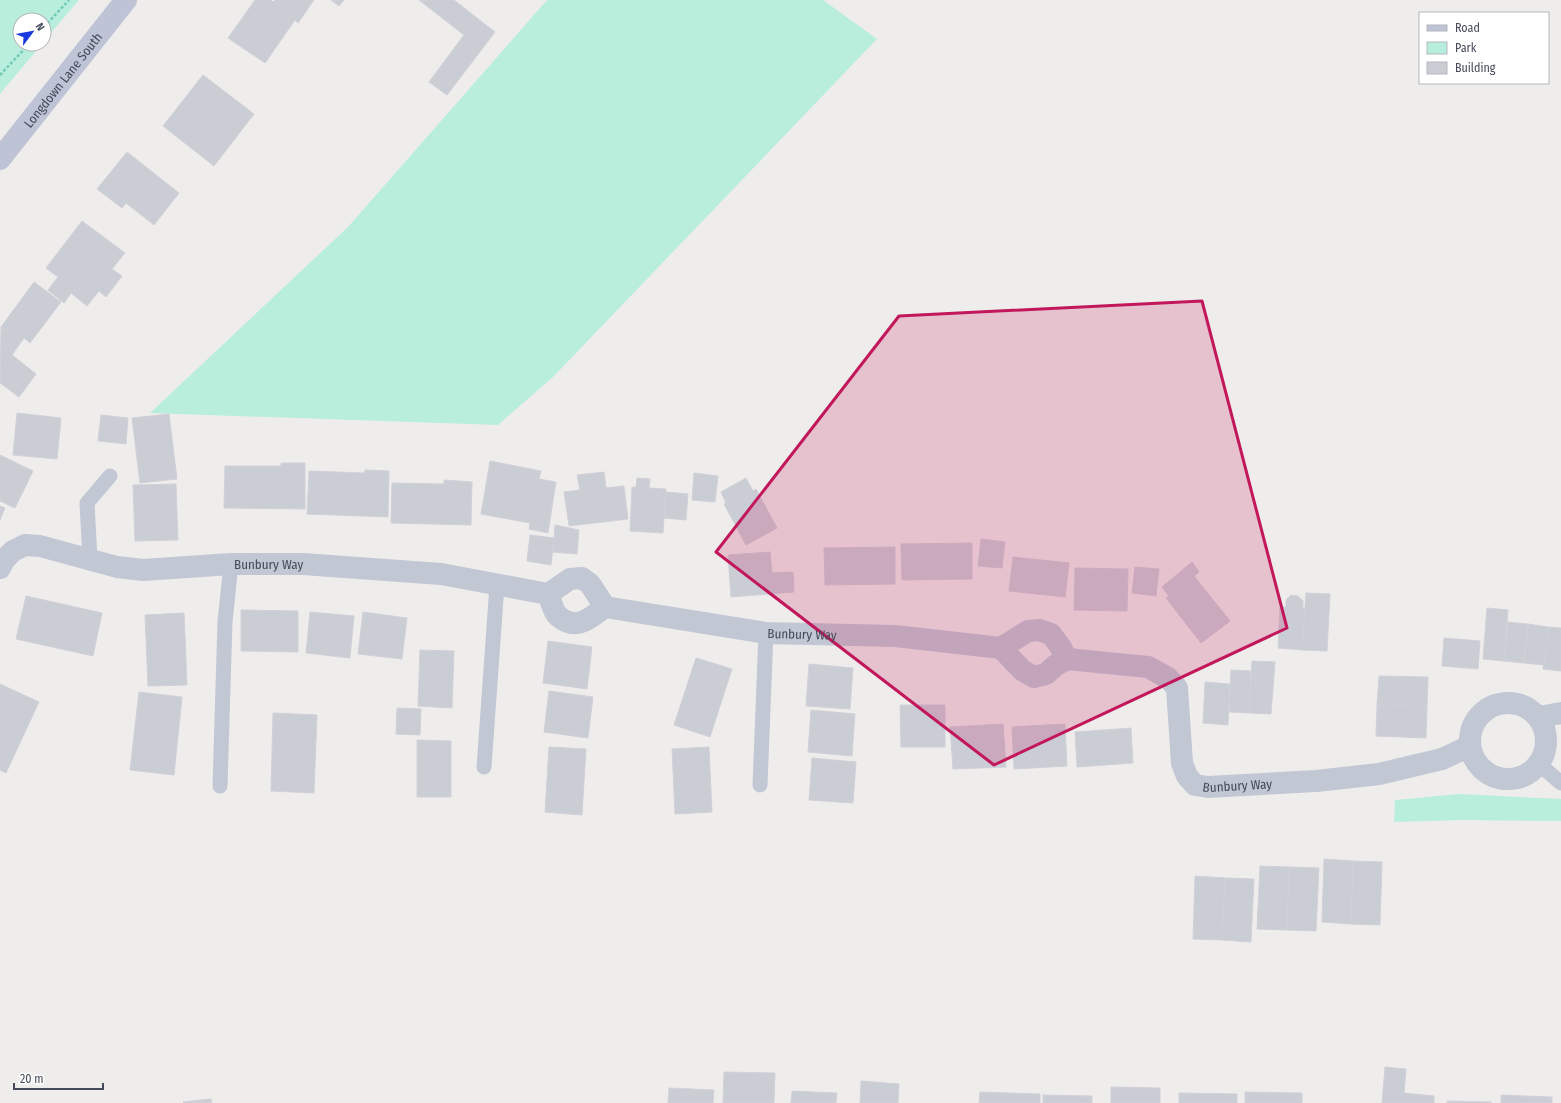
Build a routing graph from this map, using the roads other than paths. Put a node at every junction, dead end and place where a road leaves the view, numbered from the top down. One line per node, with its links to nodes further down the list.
1 (126, 0): 2 (main road, Longdown Lane South)
2 (0, 160)
3 (110, 476): 4 (lane)
4 (90, 559): 5 (street, Bunbury Way); 6 (street, Bunbury Way)
5 (231, 564): 7 (street, Bunbury Way); 20 (lane)
6 (0, 568)
7 (497, 585): 8 (street, Bunbury Way); 17 (lane)
8 (548, 594): 9 (street); 9 (street)
9 (605, 607): 10 (street, Bunbury Way)
10 (766, 633): 11 (street, Bunbury Way); 19 (lane)
11 (1001, 648): 12 (street); 12 (street)
12 (1067, 659): 15 (street, Bunbury Way)
13 (1561, 713): 14 (street)
14 (1539, 717): 15 (street); 16 (street)
15 (1470, 746): 16 (street)
16 (1539, 764): 18 (lane)
17 (484, 767)
18 (1561, 783)
19 (760, 785)
20 (220, 786)

